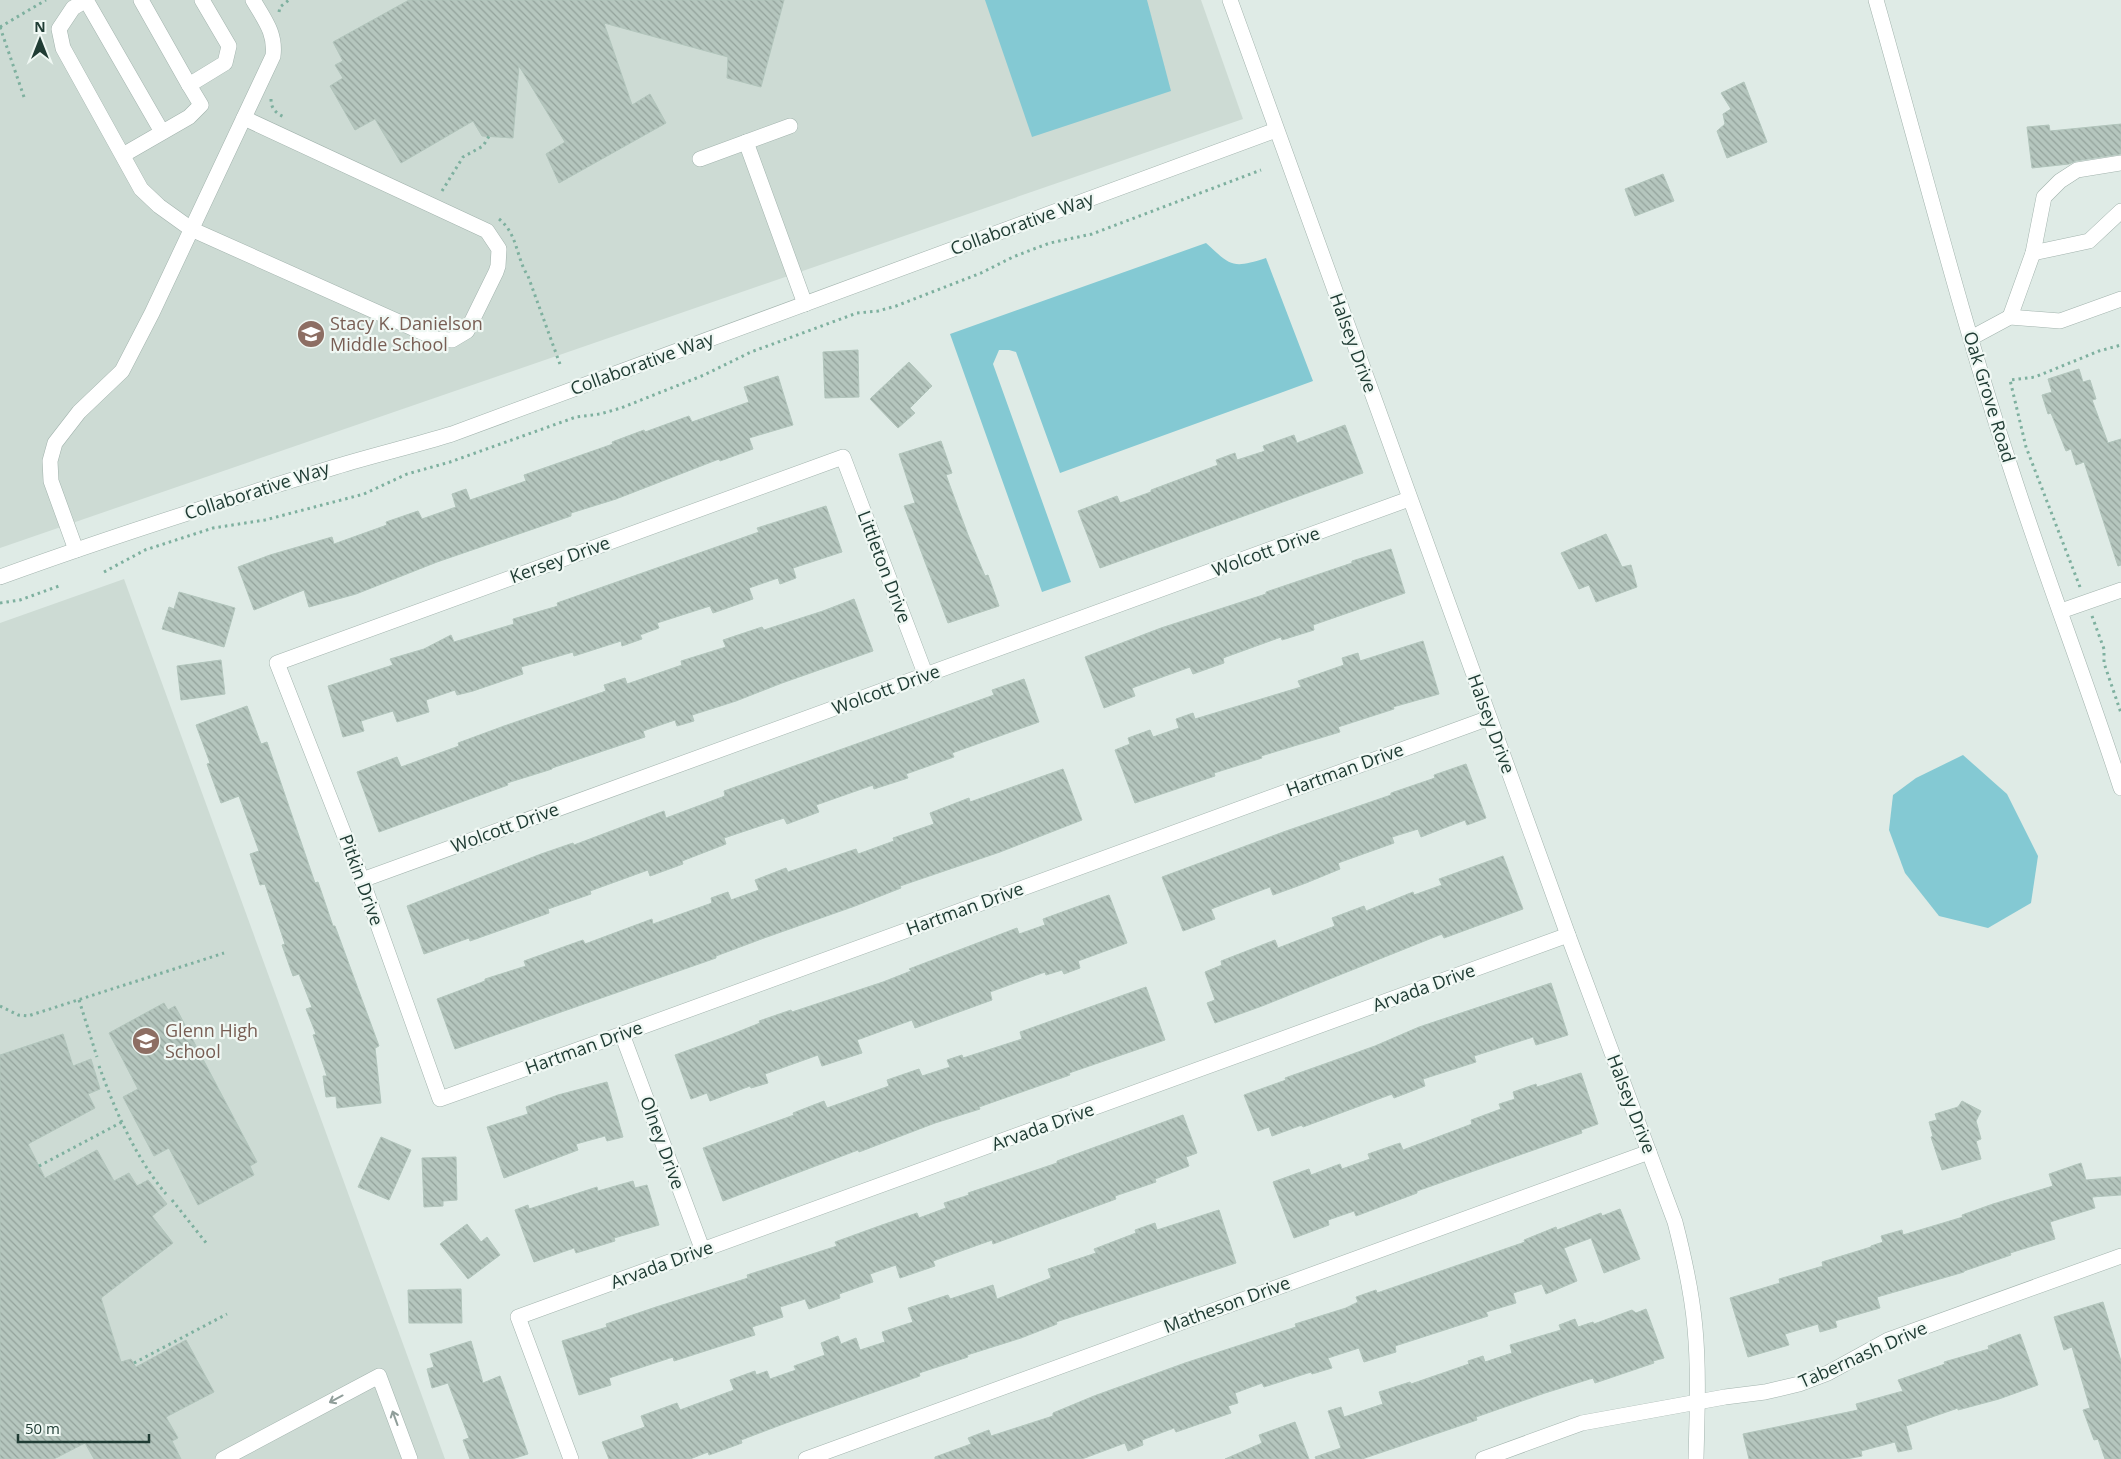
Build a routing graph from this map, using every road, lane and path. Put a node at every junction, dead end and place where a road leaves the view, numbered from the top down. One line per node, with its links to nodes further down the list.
1 (46, 0): 8 (path)
2 (86, 0): 14 (street); 17 (street)
3 (141, 0): 9 (street)
4 (202, 0): 9 (street)
5 (253, 0): 11 (street)
6 (1230, 0): 13 (street, Halsey Drive)
7 (1876, 0): 28 (street, Oak Grove Road)
8 (0, 27): 10 (path)
9 (189, 85): 14 (street)
10 (24, 97)
11 (244, 118): 23 (street); 23 (street)
12 (790, 126): 16 (street)
13 (1276, 130): 26 (street, Collaborative Way); 31 (street, Halsey Drive)
14 (162, 132): 17 (street)
15 (491, 133): 21 (path)
16 (746, 142): 18 (street); 26 (street)
17 (123, 155): 23 (street)
18 (700, 159)
19 (2121, 163): 24 (street)
20 (1261, 170): 33 (path)
21 (442, 191)
22 (2121, 211): 24 (street)
23 (192, 229): 32 (street)
24 (2033, 253): 27 (street)
25 (2121, 299): 27 (street)
26 (805, 304): 32 (street, Collaborative Way)
27 (2010, 317): 28 (street)
28 (1971, 338): 39 (street, Oak Grove Road)
29 (2121, 345): 37 (path)
30 (843, 457): 40 (street, Kersey Drive); 41 (street, Littleton Drive)
31 (1409, 500): 41 (street, Wolcott Drive); 43 (street, Halsey Drive)
32 (76, 550): 34 (street, Collaborative Way)
33 (104, 572)
34 (0, 577)
35 (59, 586): 38 (path)
36 (2121, 590): 37 (street)
37 (2086, 602): 39 (street); 42 (path)
38 (0, 603)
39 (2061, 611): 44 (street, Oak Grove Road)
40 (277, 663): 45 (street, Pitkin Drive)
41 (926, 676): 45 (street, Wolcott Drive)
42 (2121, 713)
43 (1489, 718): 46 (street, Halsey Drive); 50 (street, Hartman Drive)
44 (2121, 788)
45 (362, 880): 53 (street, Pitkin Drive)
46 (1568, 936): 55 (street, Halsey Drive); 60 (street, Arvada Drive)
47 (224, 953): 48 (path)
48 (79, 1000): 49 (path); 51 (path)
49 (0, 1006)
50 (622, 1034): 53 (street, Hartman Drive); 60 (street, Olney Drive)
51 (96, 1057)
52 (99, 1066): 54 (path)
53 (440, 1099)
54 (122, 1122): 56 (path); 57 (path)
55 (1649, 1152): 64 (street, Halsey Drive); 68 (street, Matheson Drive)
56 (39, 1166)
57 (166, 1194)
58 (172, 1200): 59 (path)
59 (207, 1244)
60 (703, 1250): 67 (street, Arvada Drive)
61 (2121, 1256): 64 (street, Tabernash Drive)
62 (227, 1314): 63 (path)
63 (134, 1363)
64 (1697, 1403): 69 (street, Tabernash Drive); 70 (street, Halsey Drive)
65 (223, 1459): 66 (street, one-way to 65)
66 (410, 1459)
67 (570, 1459)
68 (806, 1459)
69 (1484, 1459)
70 (1696, 1459)

